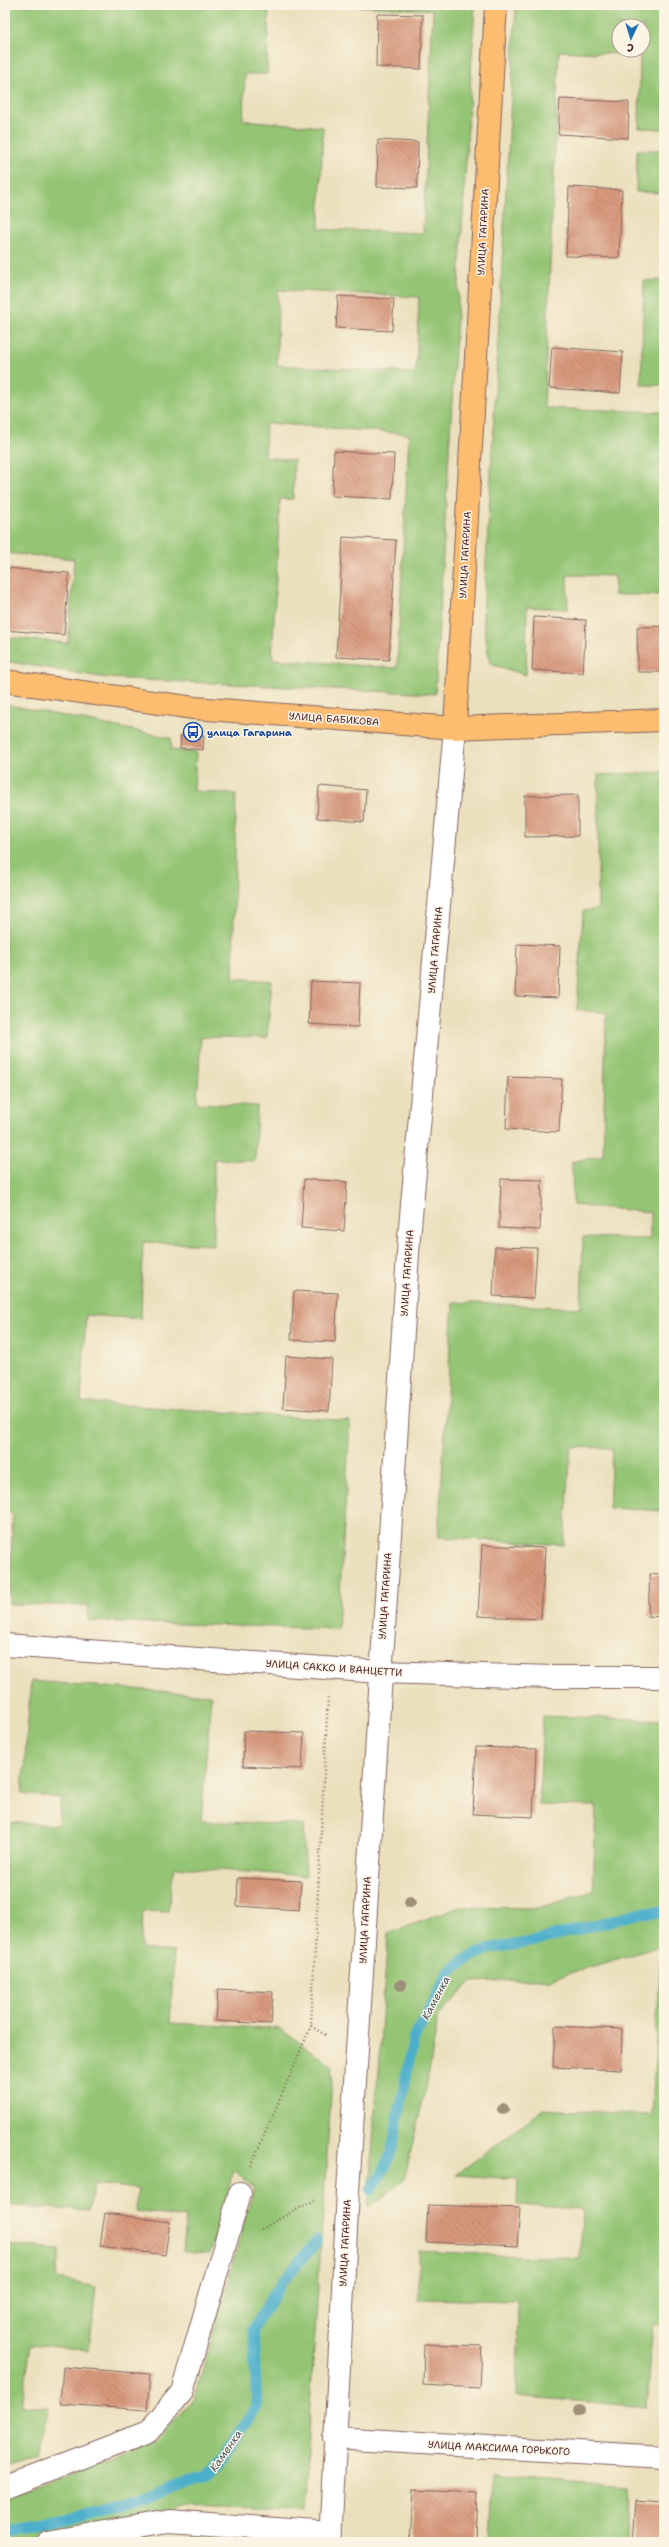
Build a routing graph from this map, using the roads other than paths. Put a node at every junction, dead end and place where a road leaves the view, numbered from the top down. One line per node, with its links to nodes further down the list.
1 (496, 5): 4 (main road, УЛИЦА ГАГАРИНА)
2 (5, 681): 4 (main road, УЛИЦА БАБИКОВА)
3 (664, 720): 4 (main road, УЛИЦА БАБИКОВА)
4 (455, 728): 6 (street, УЛИЦА ГАГАРИНА)
5 (5, 1645): 6 (street, УЛИЦА САККО И ВАНЦЕТТИ)
6 (380, 1672): 7 (street, УЛИЦА САККО И ВАНЦЕТТИ); 9 (street, УЛИЦА ГАГАРИНА)
7 (664, 1677)
8 (240, 2193): 11 (street)
9 (334, 2438): 10 (street, УЛИЦА МАКСИМА ГОРЬКОГО); 12 (street, УЛИЦА ГАГАРИНА)
10 (664, 2458)
11 (5, 2486)
12 (331, 2537): 13 (street)
13 (47, 2542)

